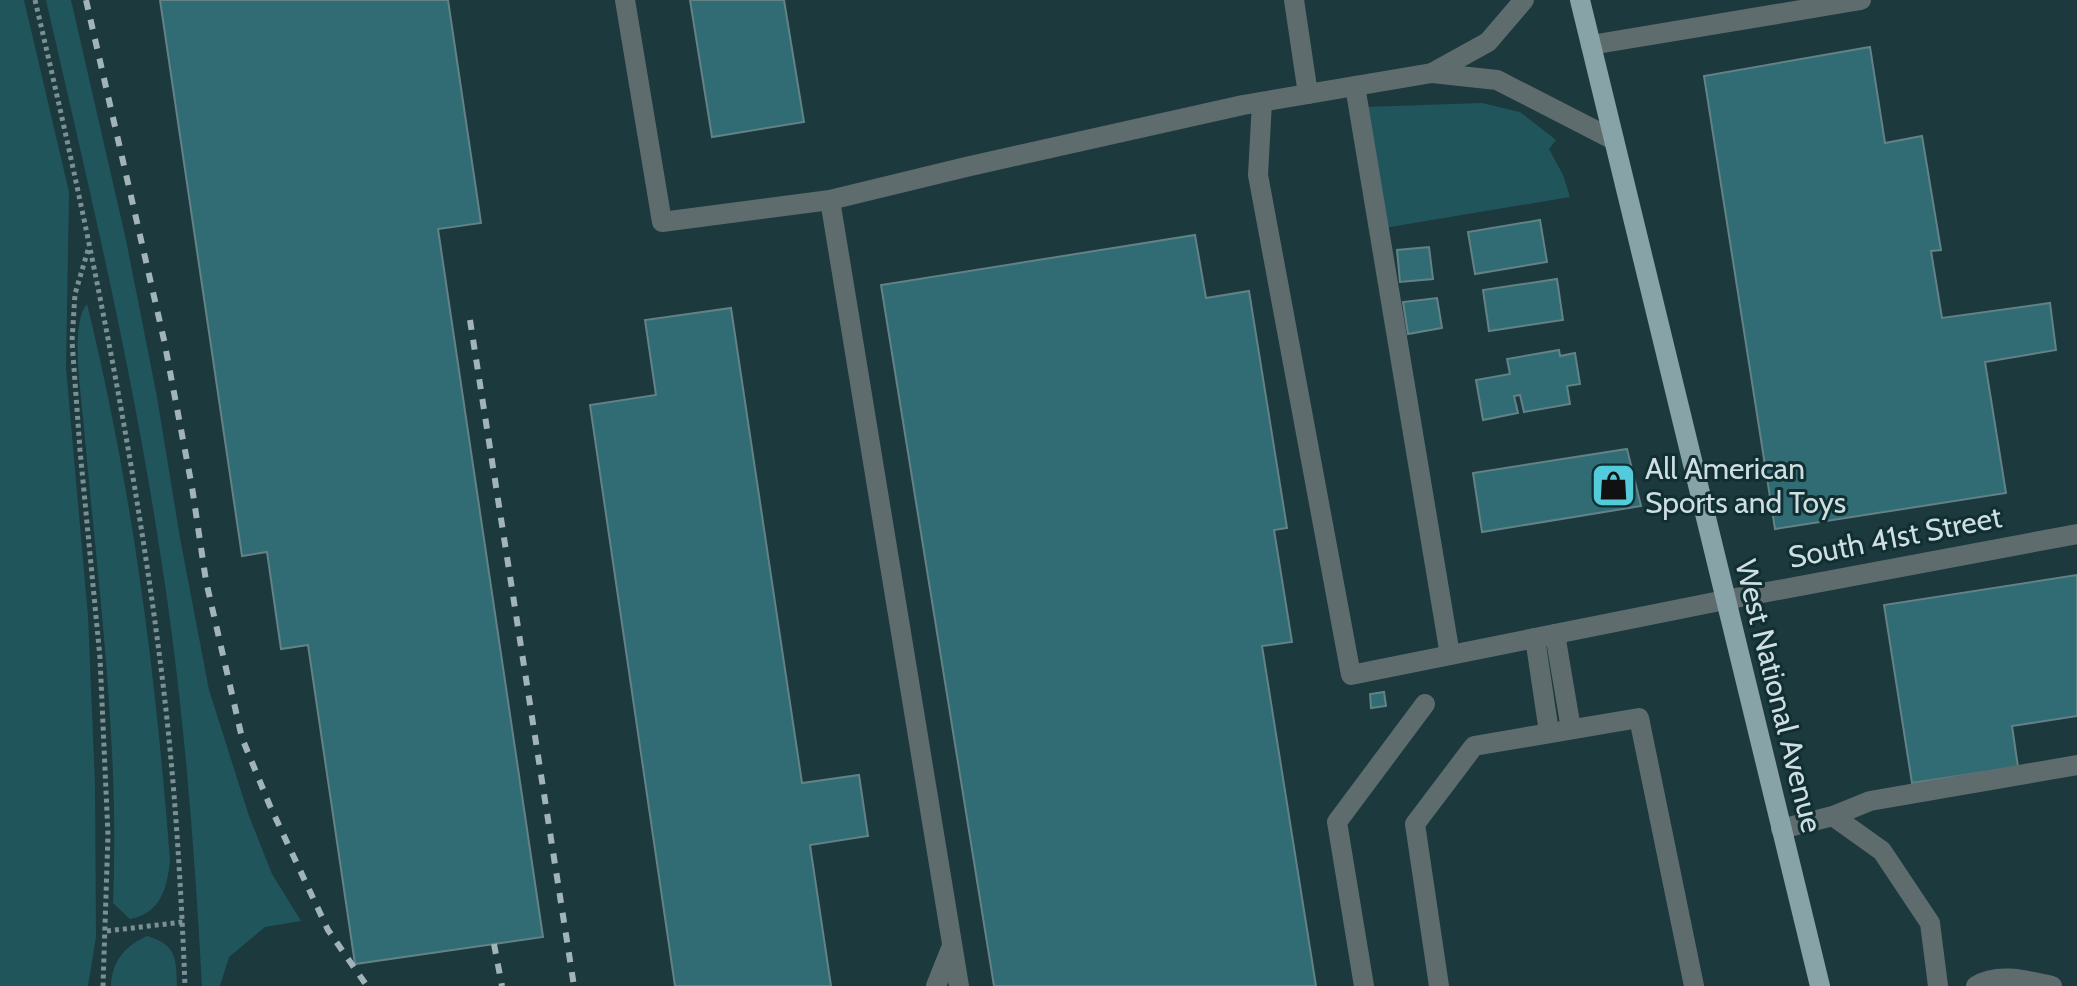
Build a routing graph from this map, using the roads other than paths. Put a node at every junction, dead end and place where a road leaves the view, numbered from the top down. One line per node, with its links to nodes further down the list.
1 (625, 0): 12 (street)
2 (1294, 0): 9 (street)
3 (1524, 0): 7 (street)
4 (1580, 0): 6 (main road, West National Avenue)
5 (1850, 1): 6 (street)
6 (1591, 45): 11 (main road, West National Avenue)
7 (1432, 73): 8 (street); 11 (street)
8 (1355, 86): 9 (street); 17 (street)
9 (1308, 94): 10 (street)
10 (1253, 104): 12 (street); 17 (street, South 41st Street)
11 (1614, 140): 14 (main road, West National Avenue)
12 (830, 200): 24 (street)
13 (2077, 534): 14 (street, South 41st Street)
14 (1725, 600): 15 (street, South 41st Street); 23 (main road, West National Avenue)
15 (1555, 634): 16 (street, South 41st Street); 19 (street)
16 (1535, 638): 17 (street, South 41st Street); 20 (street)
17 (1450, 655)
18 (1425, 704): 27 (street)
19 (1571, 729): 20 (street); 29 (street)
20 (1549, 732): 28 (street)
21 (2077, 765): 22 (street)
22 (1833, 816): 23 (street); 31 (street)
23 (1781, 829): 30 (main road, West National Avenue)
24 (952, 946): 25 (street); 26 (street)
25 (936, 986)
26 (959, 986)
27 (1364, 986)
28 (1439, 986)
29 (1694, 986)
30 (1820, 986)
31 (1938, 986)
32 (1976, 986): 33 (street)
33 (2052, 986)

